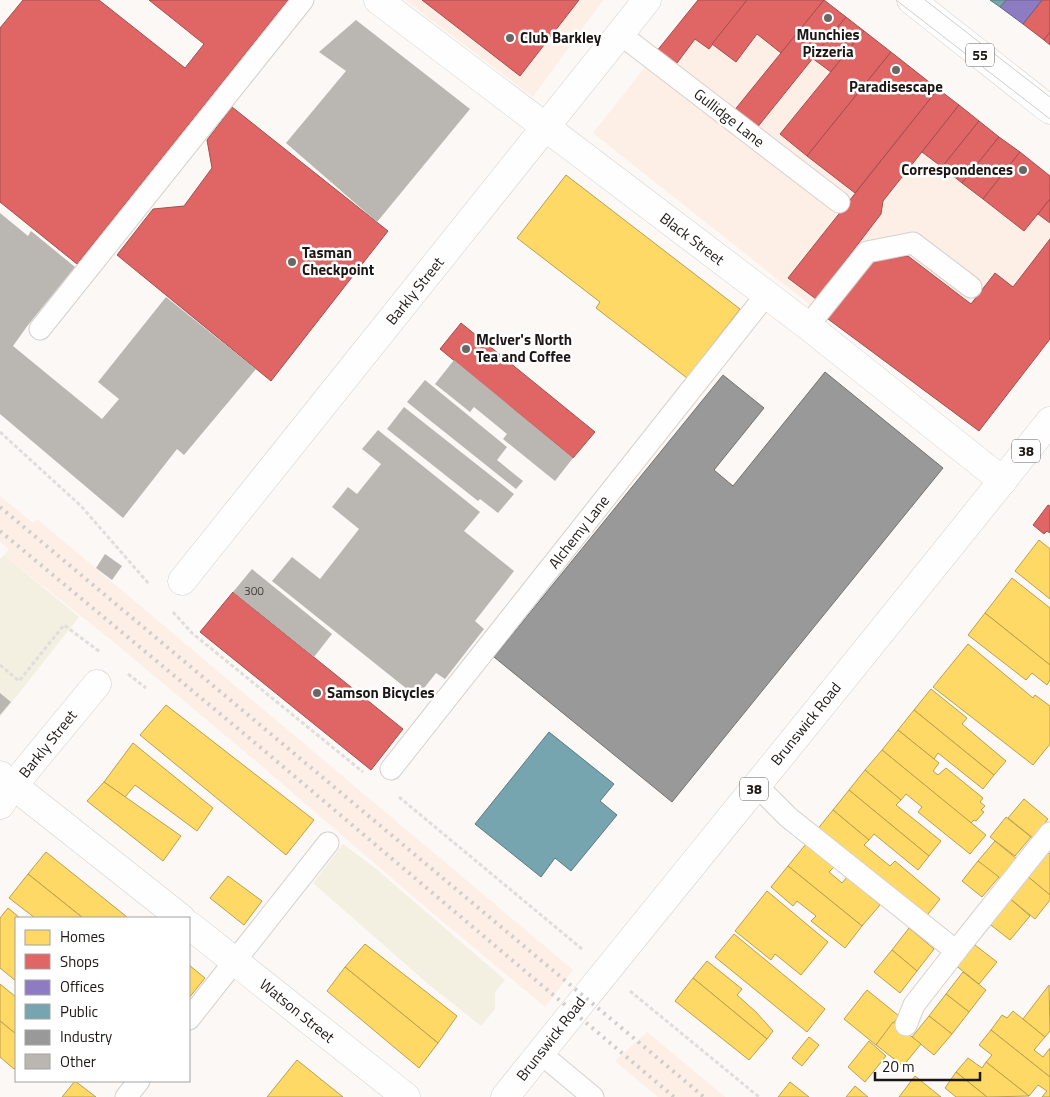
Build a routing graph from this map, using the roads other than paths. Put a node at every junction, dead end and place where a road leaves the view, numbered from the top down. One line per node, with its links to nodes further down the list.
1 (303, 0): 12 (lane)
2 (378, 0): 7 (main road, Black Street)
3 (648, 0): 5 (main road, Barkly Street)
4 (910, 0): 6 (main road, 55)
5 (620, 34): 7 (main road, Barkly Street); 8 (lane, Gullidge Lane)
6 (1050, 110)
7 (546, 127): 10 (main road, Black Street); 15 (main road, Barkly Street)
8 (838, 202)
9 (971, 287): 11 (lane)
10 (766, 295): 11 (main road, Black Street); 17 (lane, Alchemy Lane)
11 (808, 326): 14 (main road, Black Street)
12 (40, 329)
13 (1050, 421): 14 (main road, Brunswick Road / 38)
14 (1003, 481): 18 (main road, Brunswick Road / 38)
15 (182, 581)
16 (97, 684): 19 (main road, Barkly Street)
17 (391, 769)
18 (757, 786): 24 (lane); 28 (main road, Brunswick Road / 38)
19 (4, 788): 22 (main road)
20 (1050, 833): 24 (lane)
21 (328, 843): 25 (lane)
22 (180, 917)
23 (190, 926): 25 (main road, Watson Street)
24 (956, 951): 27 (lane)
25 (235, 961): 26 (lane); 31 (main road, Watson Street)
26 (190, 1018)
27 (906, 1025)
28 (540, 1053): 32 (main road, Brunswick Road / 38); 33 (lane)
29 (138, 1082): 30 (lane)
30 (126, 1097)
31 (406, 1097)
32 (506, 1097)
33 (592, 1097)

